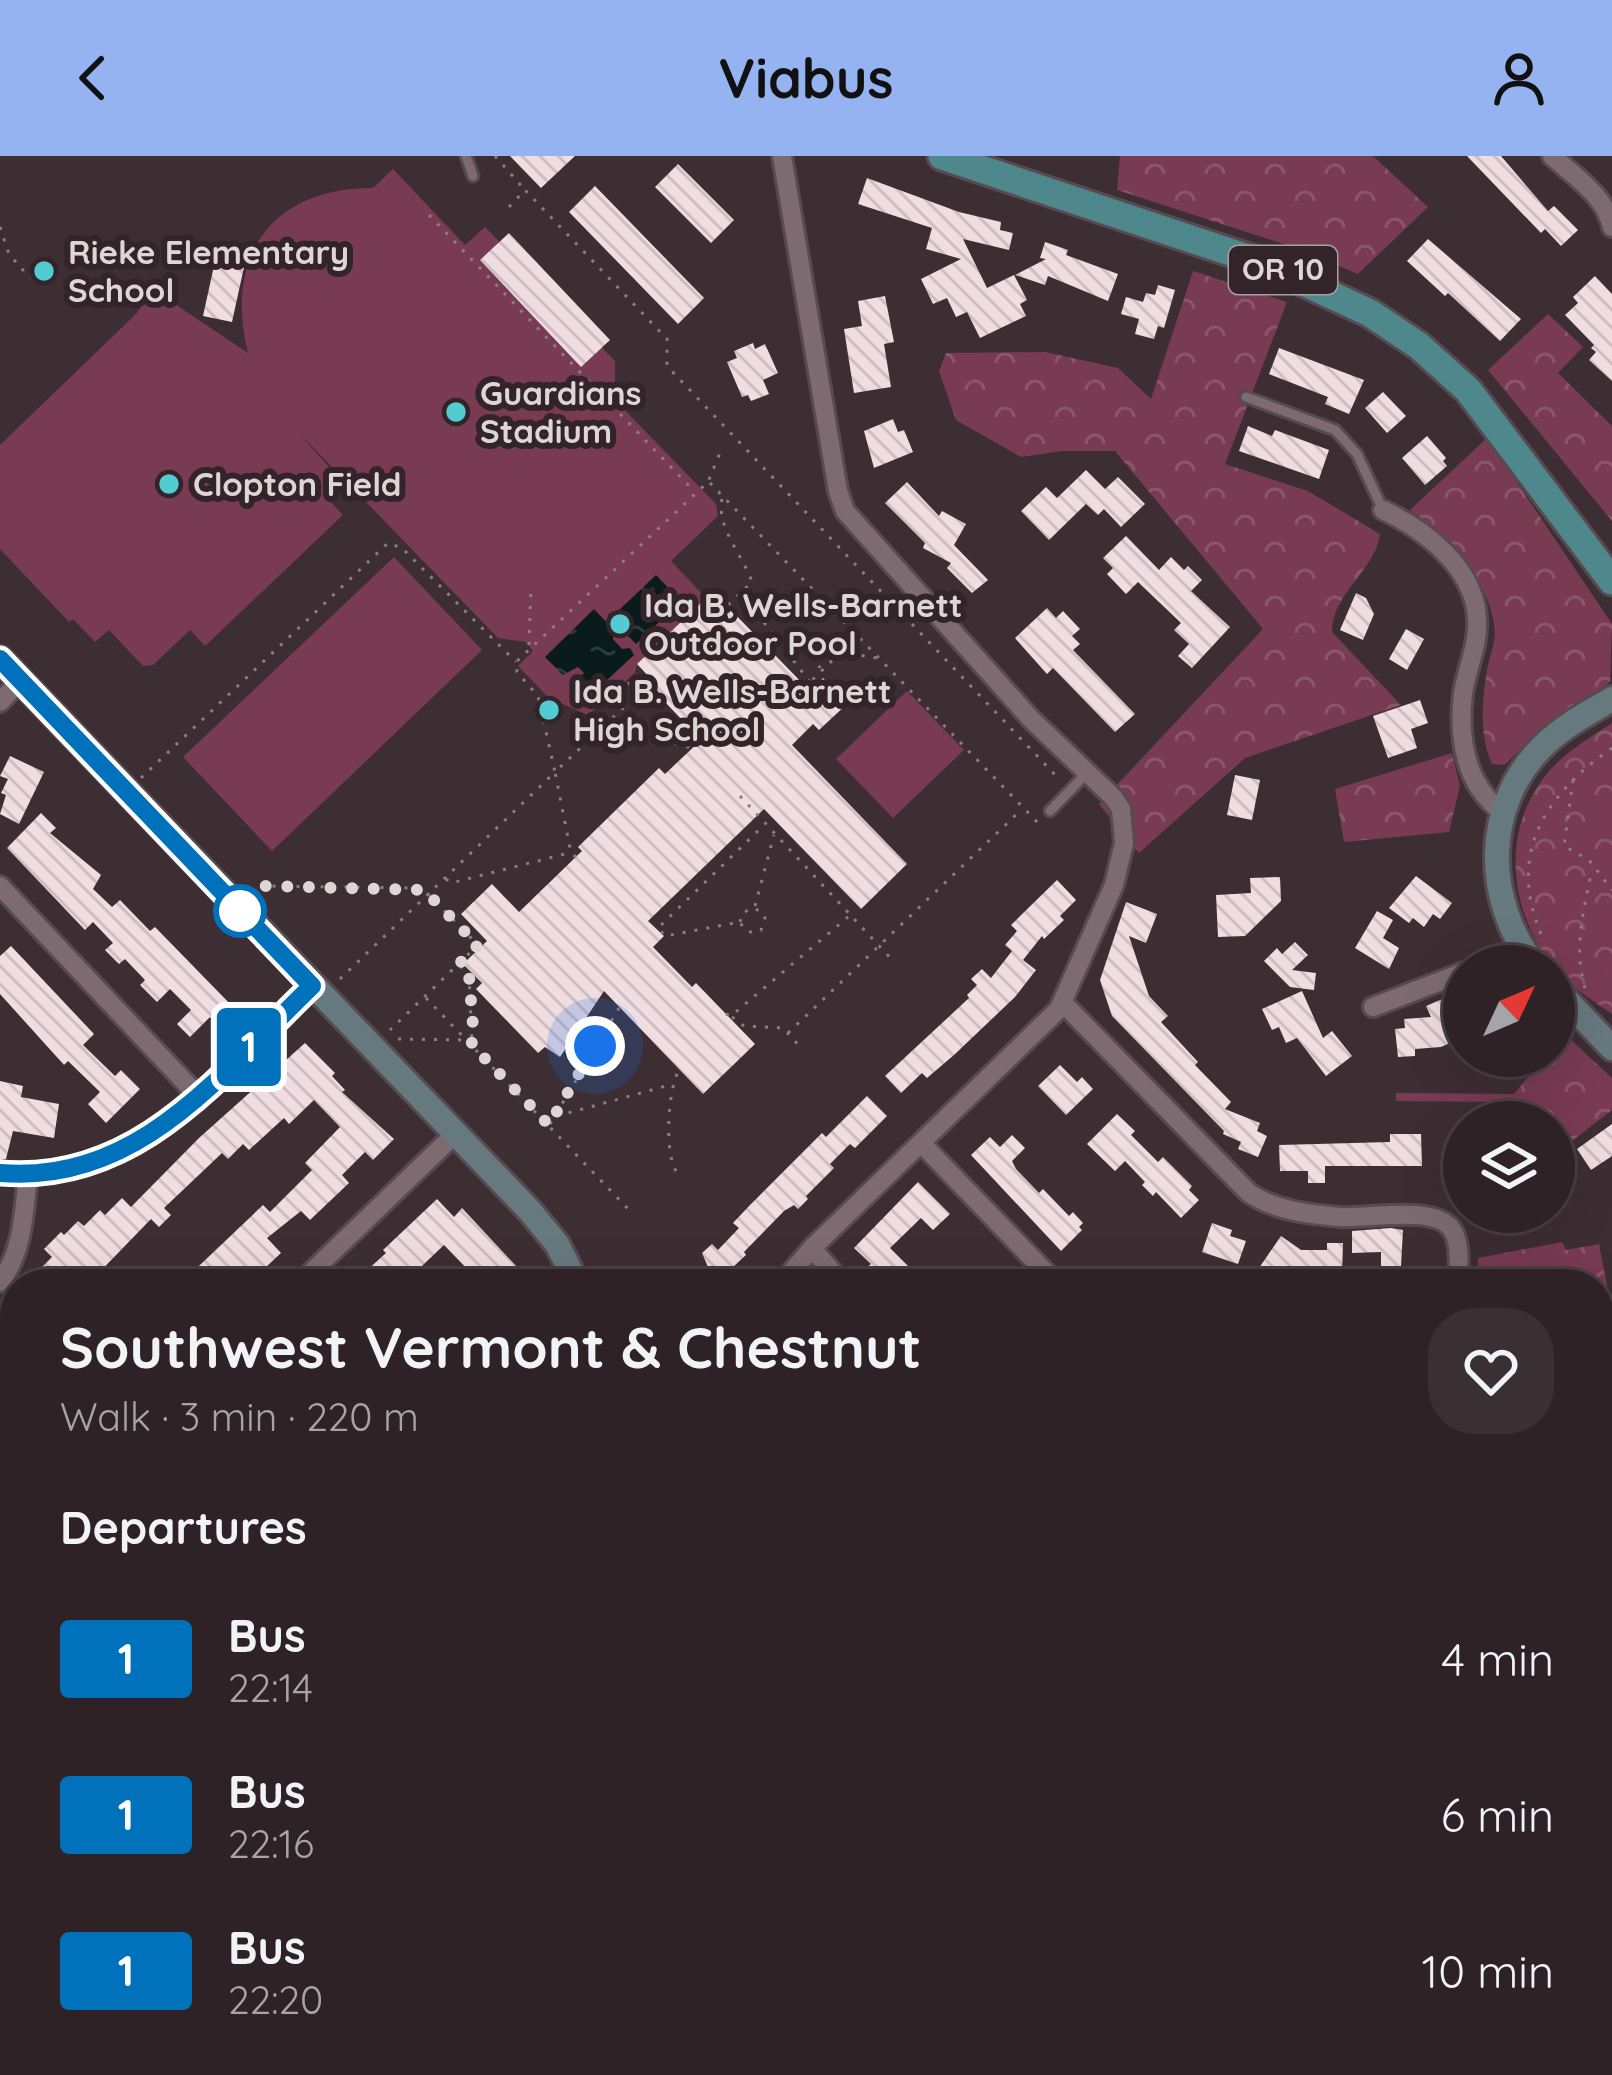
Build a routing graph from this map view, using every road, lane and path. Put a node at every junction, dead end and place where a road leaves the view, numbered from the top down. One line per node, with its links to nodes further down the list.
1 (466, 156): 6 (lane)
2 (495, 156): 7 (path)
3 (782, 156): 41 (street)
4 (942, 156): 19 (main road, OR 10)
5 (1552, 156): 11 (street)
6 (473, 176)
7 (525, 190): 8 (path); 43 (path)
8 (508, 207)
9 (429, 215): 16 (path)
10 (0, 227): 12 (path)
11 (1612, 227)
12 (30, 278)
13 (1246, 397): 18 (lane)
14 (720, 453): 15 (path)
15 (709, 482): 16 (path); 17 (path)
16 (696, 493): 25 (path)
17 (723, 497): 21 (path); 27 (path)
18 (1383, 510): 48 (street)
19 (1612, 581)
20 (531, 587): 25 (path)
21 (741, 592): 22 (path); 23 (path)
22 (746, 599): 24 (path); 33 (path)
23 (723, 610)
24 (803, 632): 26 (path); 31 (path)
25 (529, 649): 29 (path)
26 (841, 652): 27 (path); 31 (path)
27 (880, 657): 46 (path)
28 (0, 659): 32 (street)
29 (516, 662): 40 (path); 44 (path)
30 (643, 670): 37 (path)
31 (821, 672): 33 (path)
32 (21, 680): 36 (street); 44 (street)
33 (810, 682): 34 (path)
34 (804, 688)
35 (1612, 699): 48 (street)
36 (0, 703)
37 (604, 725): 38 (path); 40 (path)
38 (692, 748)
39 (1612, 748): 42 (path)
40 (556, 772): 53 (path); 53 (path)
41 (1087, 773): 47 (lane); 72 (street)
42 (1573, 779): 52 (path); 62 (path)
43 (1064, 784)
44 (127, 792): 57 (street)
45 (740, 796): 49 (path)
46 (1023, 808): 50 (path); 63 (path)
47 (1050, 811)
48 (1502, 812): 61 (street)
49 (764, 825): 51 (path); 60 (path)
50 (1041, 826)
51 (774, 836): 58 (path); 59 (path)
52 (1594, 866): 55 (path); 69 (path)
53 (444, 878): 56 (path)
54 (0, 886): 83 (street)
55 (1612, 890)
56 (428, 894): 57 (path); 65 (path); 66 (path)
57 (236, 907): 68 (street)
58 (754, 908): 60 (path); 60 (path)
59 (849, 915): 63 (path); 76 (path)
60 (740, 922)
61 (1529, 945)
62 (1534, 945)
63 (878, 946): 64 (path); 76 (path)
64 (895, 963)
65 (459, 964): 70 (path); 78 (path)
66 (340, 979)
67 (1443, 980): 73 (street)
68 (312, 986): 83 (street); 86 (street)
69 (1575, 990)
70 (425, 996): 75 (path); 78 (path)
71 (1575, 1000): 79 (street)
72 (1064, 1003): 87 (street); 99 (street)
73 (1373, 1006)
74 (619, 1008): 84 (path)
75 (390, 1030)
76 (788, 1033): 80 (path)
77 (398, 1039): 78 (path)
78 (469, 1042): 85 (path)
79 (1612, 1048)
80 (803, 1050)
81 (679, 1070): 82 (path)
82 (670, 1085): 84 (path); 88 (path)
83 (198, 1096): 90 (street)
84 (556, 1116): 85 (path)
85 (549, 1125): 91 (path)
86 (454, 1135): 94 (street); 95 (street)
87 (921, 1143): 92 (street); 98 (street)
88 (676, 1171)
89 (0, 1173): 90 (street)
90 (28, 1175): 93 (street)
91 (632, 1213)
92 (812, 1248): 96 (street); 97 (street)
93 (10, 1269)
94 (315, 1269)
95 (572, 1269)
96 (794, 1269)
97 (830, 1269)
98 (1043, 1269)
99 (1458, 1269)

